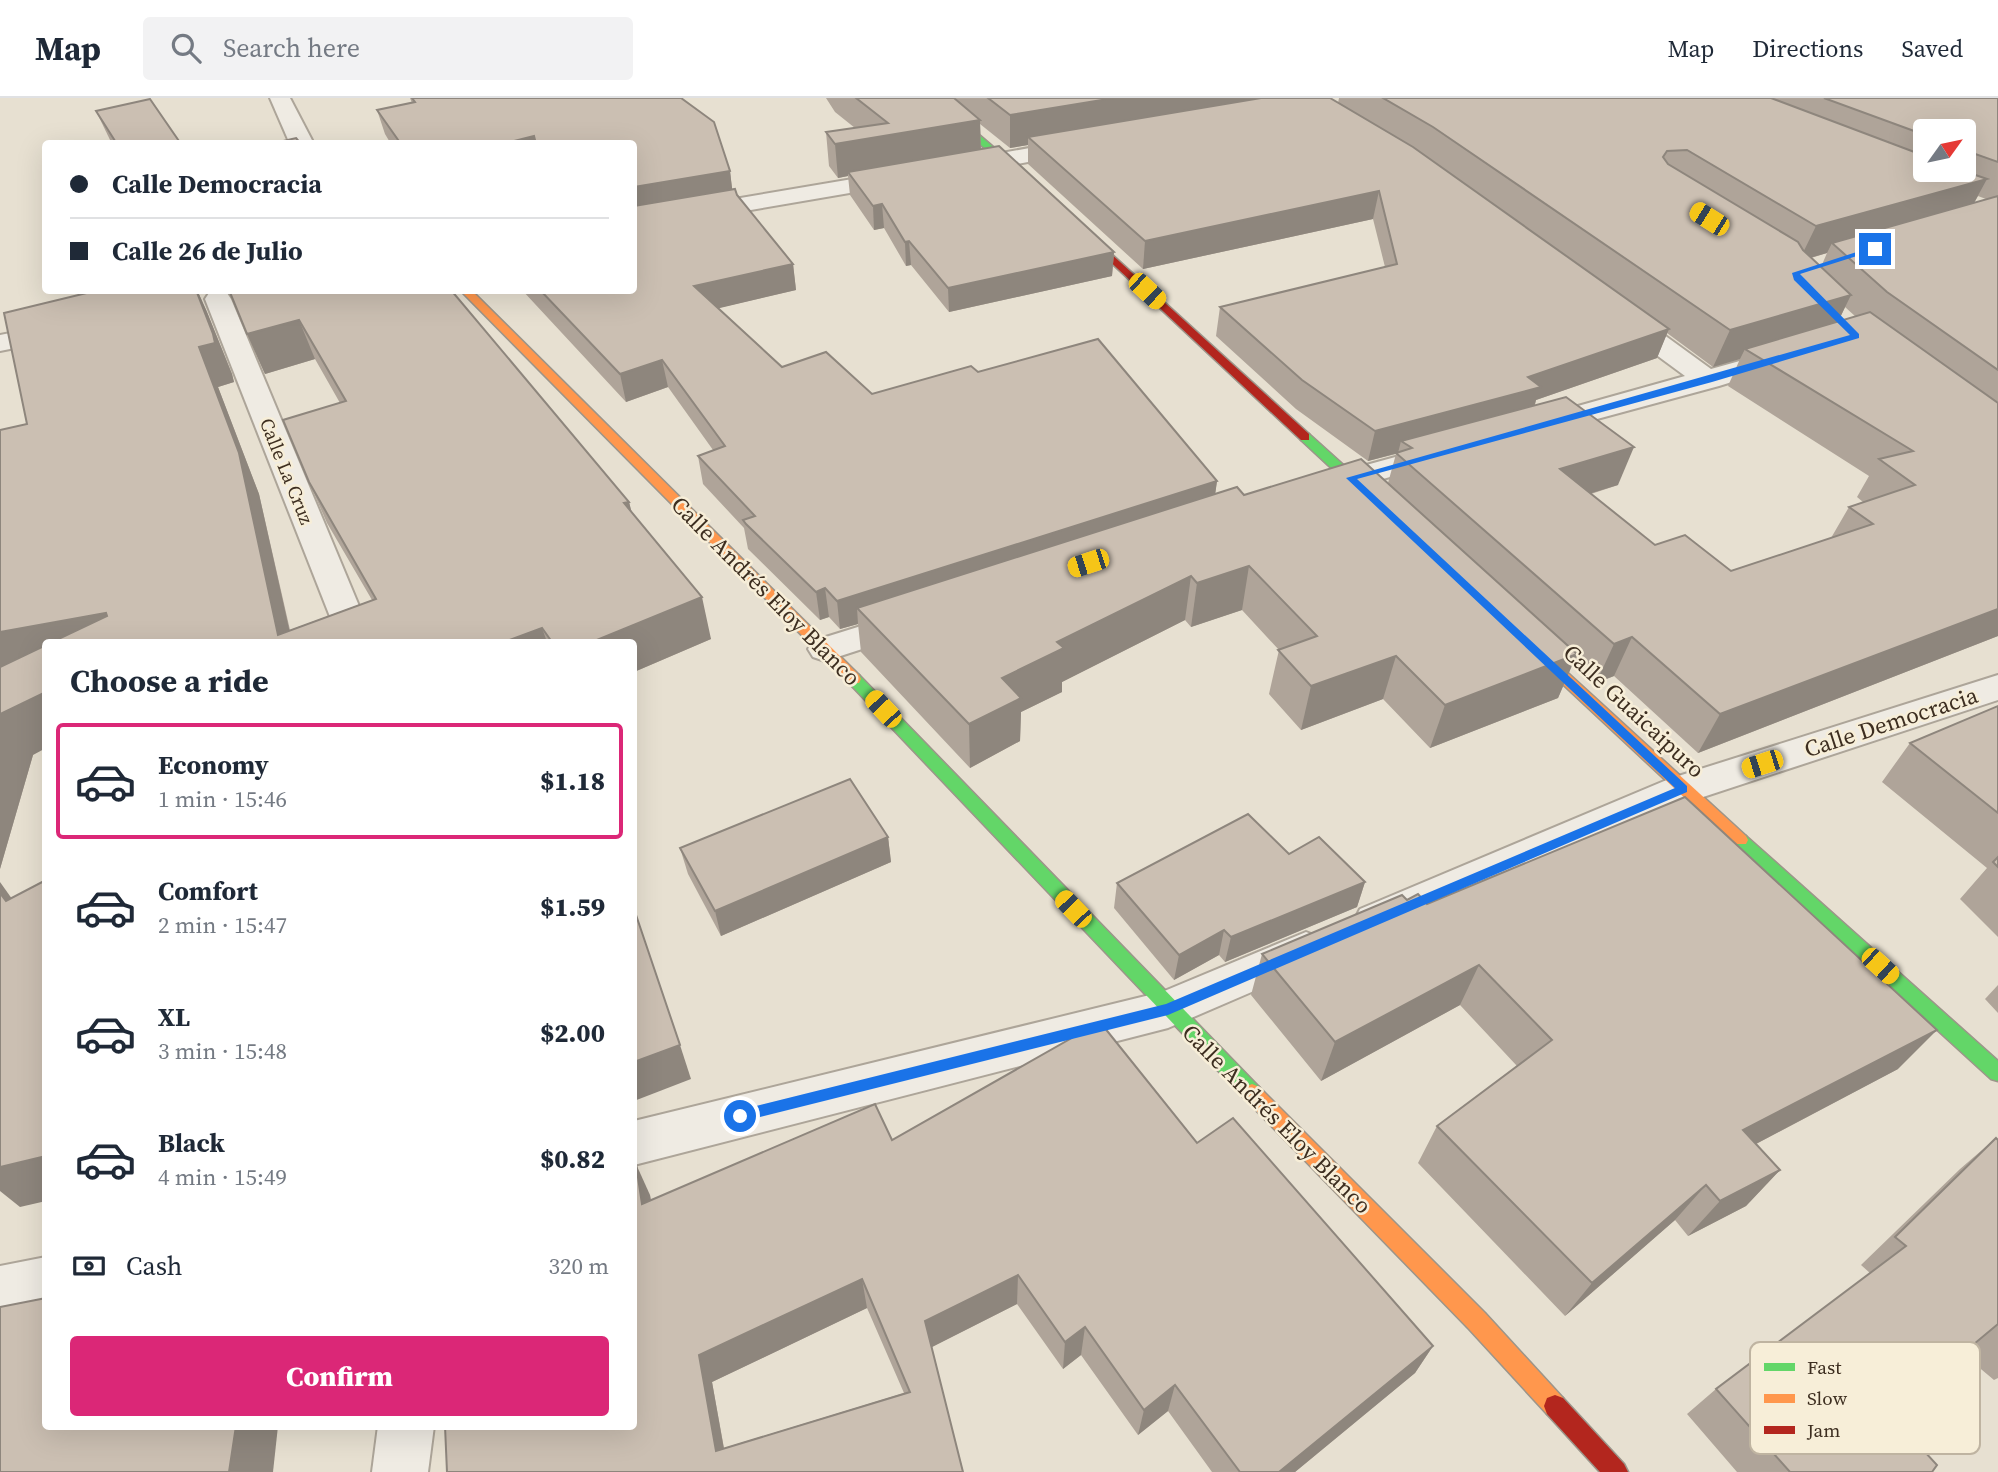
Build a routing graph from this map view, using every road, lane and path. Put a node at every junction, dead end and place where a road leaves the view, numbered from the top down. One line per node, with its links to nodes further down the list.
1 (280, 98): 3 (street)
2 (931, 98): 5 (street)
3 (299, 140)
4 (1099, 143): 5 (street)
5 (1005, 159): 6 (street); 8 (street)
6 (1045, 197)
7 (1066, 216): 19 (street)
8 (637, 222)
9 (469, 294): 25 (street, Calle Andrés Eloy Blanco)
10 (216, 299): 24 (street, Calle La Cruz)
11 (1602, 302): 16 (street)
12 (82, 326): 13 (street)
13 (7, 341): 15 (street)
14 (1802, 352): 16 (street)
15 (0, 372)
16 (1709, 380): 17 (street)
17 (1510, 434)
18 (1470, 445): 19 (street)
19 (1350, 478): 20 (street); 21 (street)
20 (1298, 495)
21 (1391, 516)
22 (944, 610): 25 (street)
23 (1522, 638): 27 (street, Calle Guaicaipuro)
24 (356, 639)
25 (825, 649): 28 (street, Calle Andrés Eloy Blanco)
26 (1998, 688): 27 (street, Calle Democracia)
27 (1683, 789): 28 (street, Calle Democracia); 29 (street, Calle Guaicaipuro)
28 (1168, 1009): 30 (street, Calle Democracia); 35 (street, Calle Andrés Eloy Blanco)
29 (1998, 1073)
30 (637, 1142)
31 (42, 1283): 32 (street)
32 (0, 1292)
33 (405, 1430): 34 (street)
34 (400, 1472)
35 (1616, 1472)

